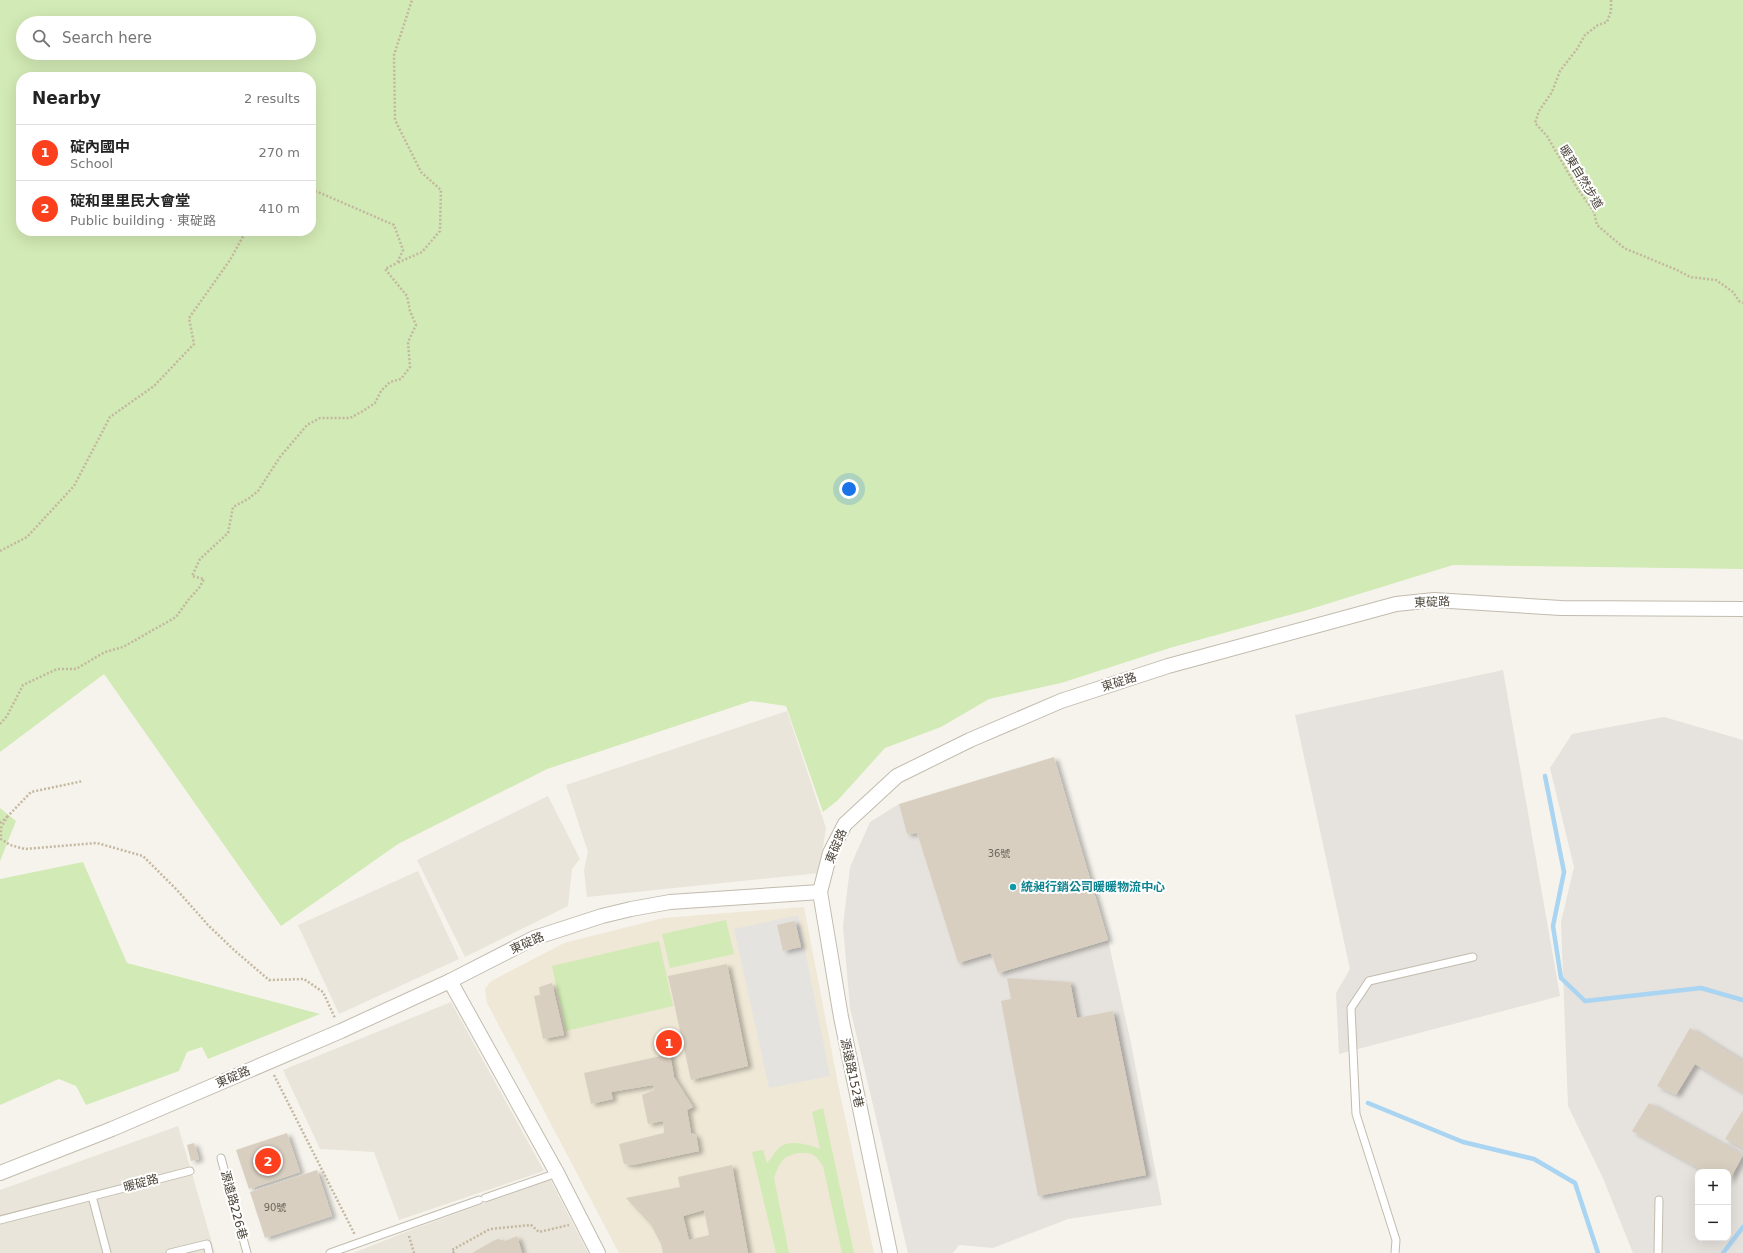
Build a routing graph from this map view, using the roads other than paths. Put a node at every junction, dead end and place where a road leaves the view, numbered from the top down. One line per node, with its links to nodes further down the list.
1 (1743, 609): 2 (street, 東碇路)
2 (820, 892): 4 (street, 東碇路); 18 (street, 源遠路152巷)
3 (1473, 957): 19 (lane)
4 (450, 981): 7 (street, 東碇路); 8 (street)
5 (221, 1158): 15 (lane, 源遠路226巷)
6 (190, 1171): 9 (lane, 暖碇路)
7 (0, 1173)
8 (557, 1173): 16 (lane); 17 (street)
9 (92, 1196): 11 (lane, 暖碇路); 12 (lane)
10 (1659, 1200): 20 (lane)
11 (0, 1220)
12 (107, 1253)
13 (170, 1253): 14 (lane)
14 (209, 1253)
15 (247, 1253)
16 (330, 1253)
17 (598, 1253)
18 (890, 1253)
19 (1395, 1253)
20 (1658, 1253)

